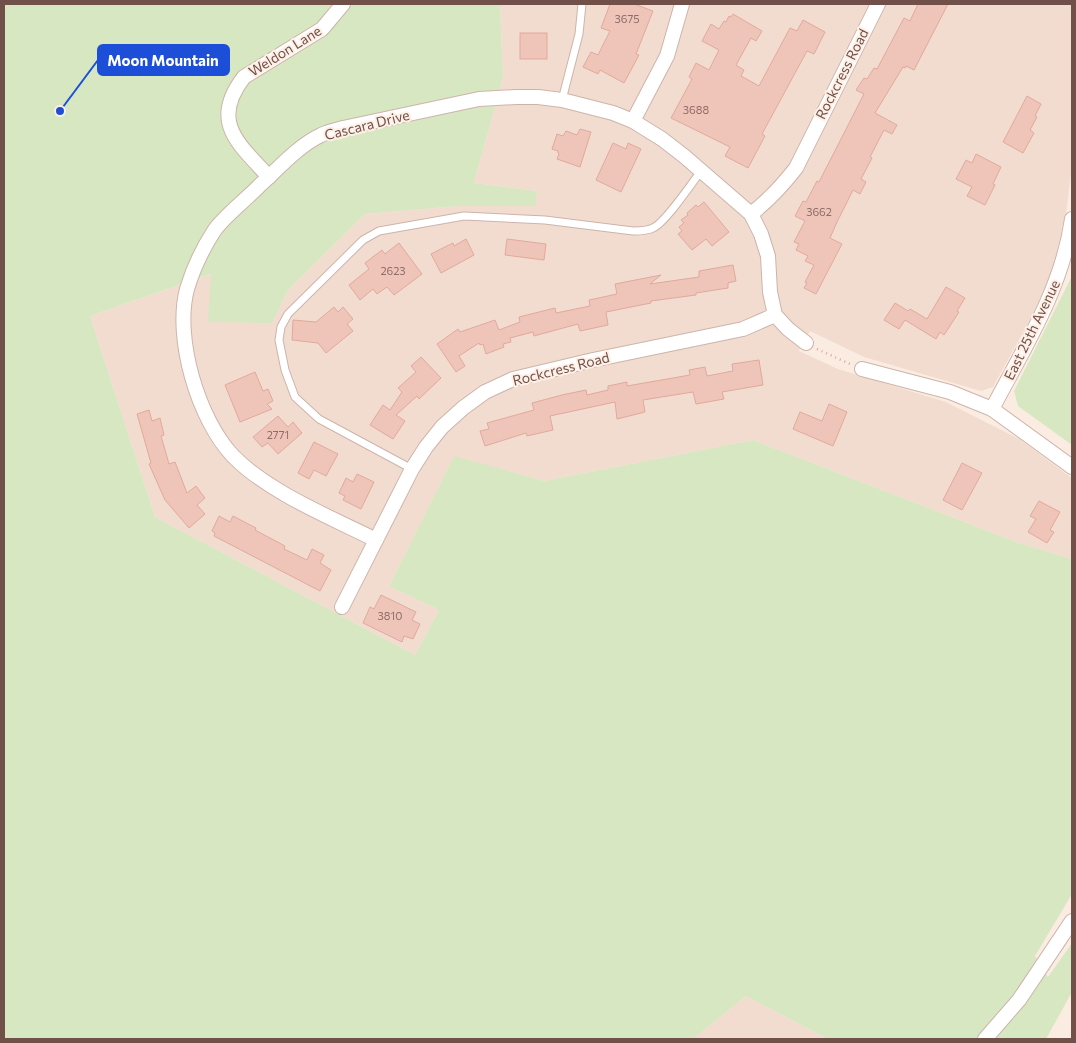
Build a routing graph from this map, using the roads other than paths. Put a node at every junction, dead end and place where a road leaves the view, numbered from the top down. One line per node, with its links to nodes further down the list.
1 (343, 4): 8 (street, Weldon Lane)
2 (582, 4): 5 (lane)
3 (682, 4): 6 (street)
4 (878, 4): 9 (street, Rockcress Road)
5 (562, 100): 6 (street, Cascara Drive); 8 (street, Cascara Drive)
6 (633, 121): 7 (street, Cascara Drive)
7 (702, 171): 9 (street, Cascara Drive); 16 (lane)
8 (269, 177): 17 (street, Cascara Drive)
9 (751, 214): 11 (street, Cascara Drive)
10 (1072, 219): 14 (street, East 25th Avenue)
11 (775, 315): 12 (street); 16 (street, Rockcress Road)
12 (811, 346)
13 (862, 369): 14 (street)
14 (992, 409): 15 (street)
15 (1072, 467)
16 (412, 469): 17 (street, Rockcress Road)
17 (376, 540): 18 (street, Rockcress Road)
18 (342, 607)
19 (1072, 922): 20 (street)
20 (985, 1039)

